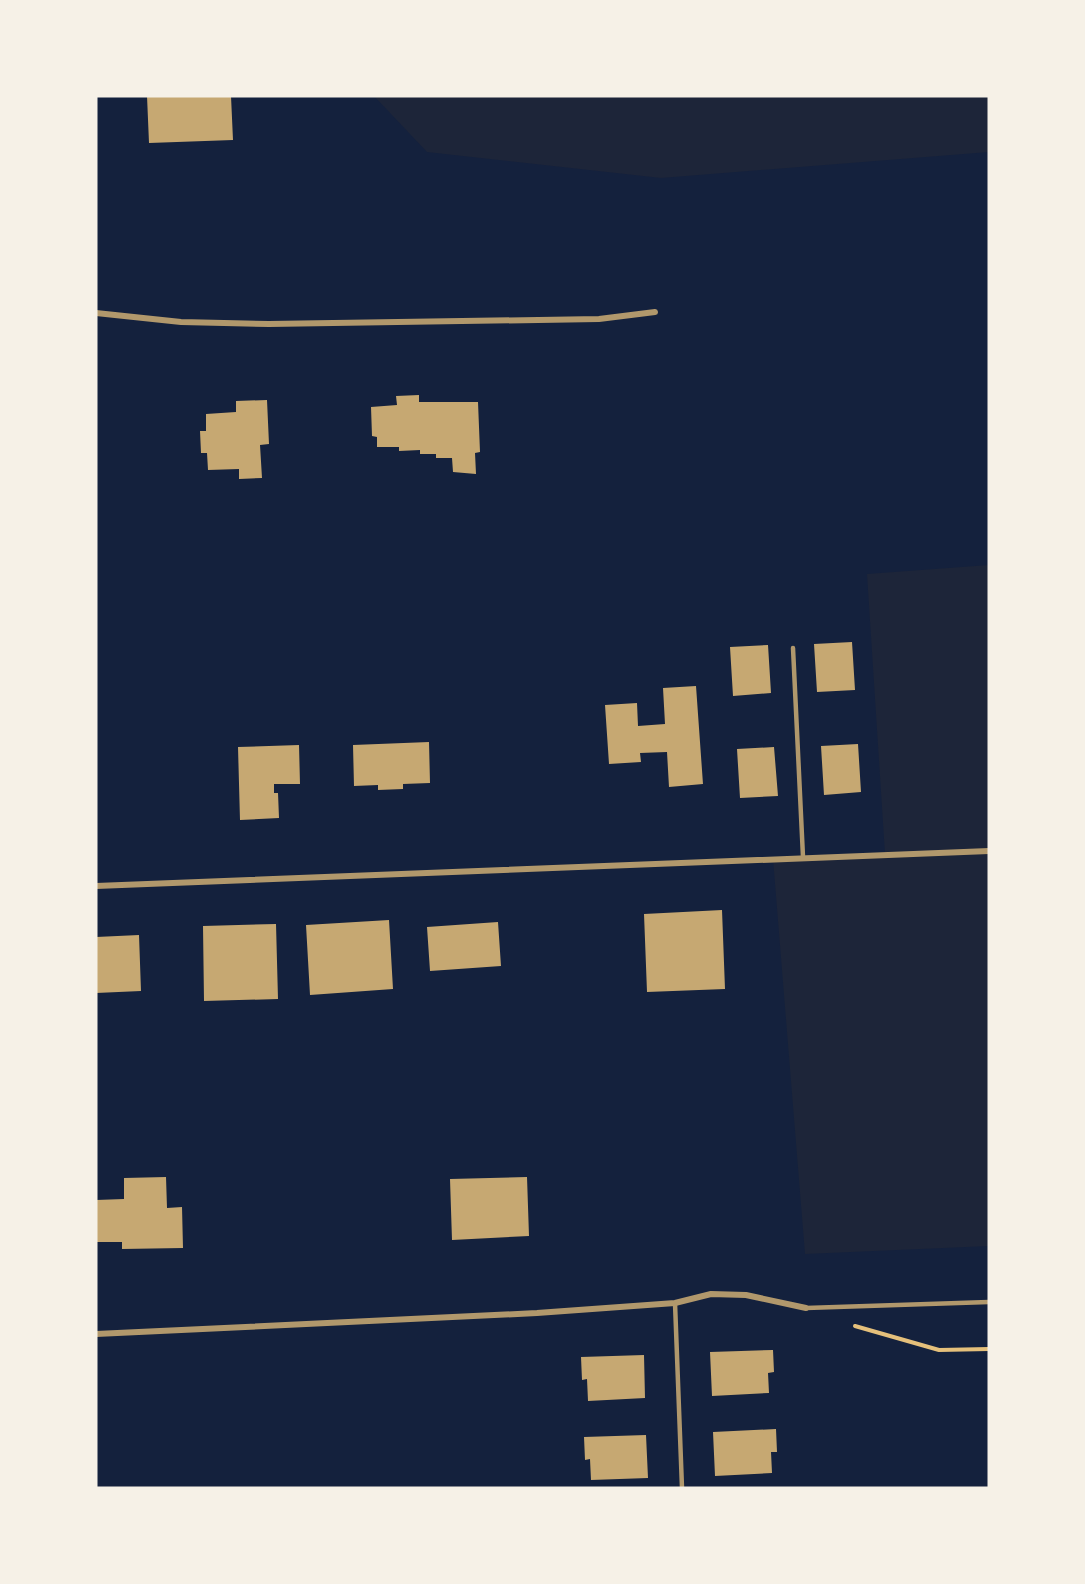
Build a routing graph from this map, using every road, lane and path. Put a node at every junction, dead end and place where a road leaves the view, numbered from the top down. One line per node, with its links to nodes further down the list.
1 (655, 312): 2 (street)
2 (96, 313)
3 (793, 648): 5 (lane)
4 (989, 851): 5 (street)
5 (803, 858): 6 (street)
6 (96, 886)
7 (989, 1302): 9 (lane)
8 (675, 1303): 9 (street); 11 (street); 13 (lane)
9 (806, 1308)
10 (849, 1324): 12 (path)
11 (96, 1334)
12 (989, 1349)
13 (682, 1488)

